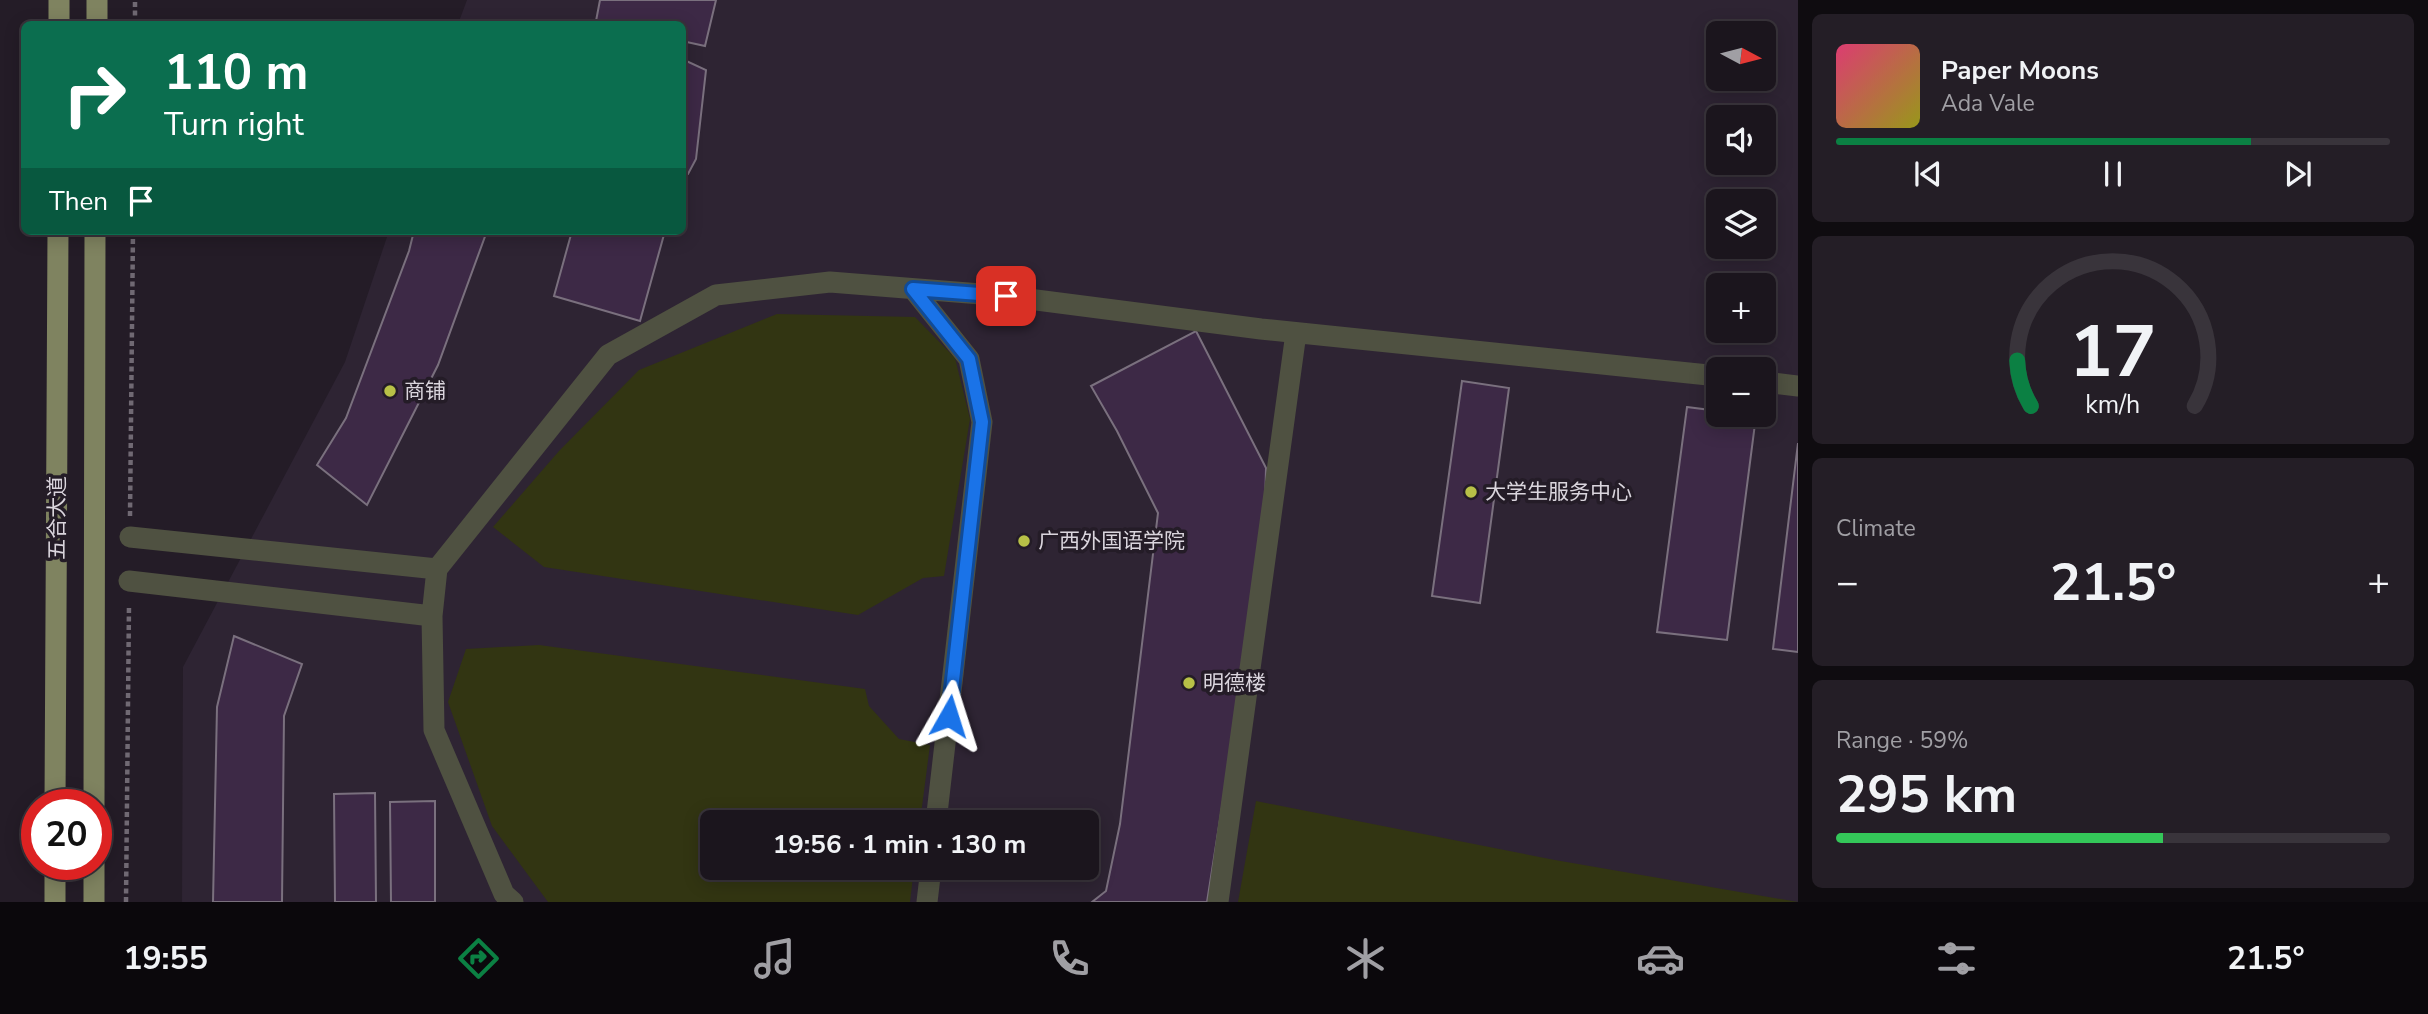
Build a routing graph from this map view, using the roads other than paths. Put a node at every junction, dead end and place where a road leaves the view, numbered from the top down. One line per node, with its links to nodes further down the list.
1 (60, 0): 3 (main road)
2 (97, 0): 4 (main road)
3 (59, 21)
4 (97, 21)
5 (58, 235): 16 (main road, 五合大道)
6 (95, 235): 17 (main road, 五合大道)
7 (913, 289): 8 (lane); 13 (lane); 18 (lane)
8 (1296, 333): 9 (lane); 26 (lane)
9 (1706, 375)
10 (1776, 383): 11 (lane)
11 (1798, 386)
12 (130, 537): 13 (lane)
13 (437, 569): 15 (lane)
14 (129, 582): 15 (lane)
15 (432, 616): 24 (lane)
16 (55, 789)
17 (94, 789)
18 (937, 810)
19 (55, 880): 22 (main road)
20 (94, 880): 23 (main road)
21 (930, 880): 25 (lane)
22 (55, 902)
23 (94, 902)
24 (513, 902)
25 (927, 902)
26 (1218, 902)

